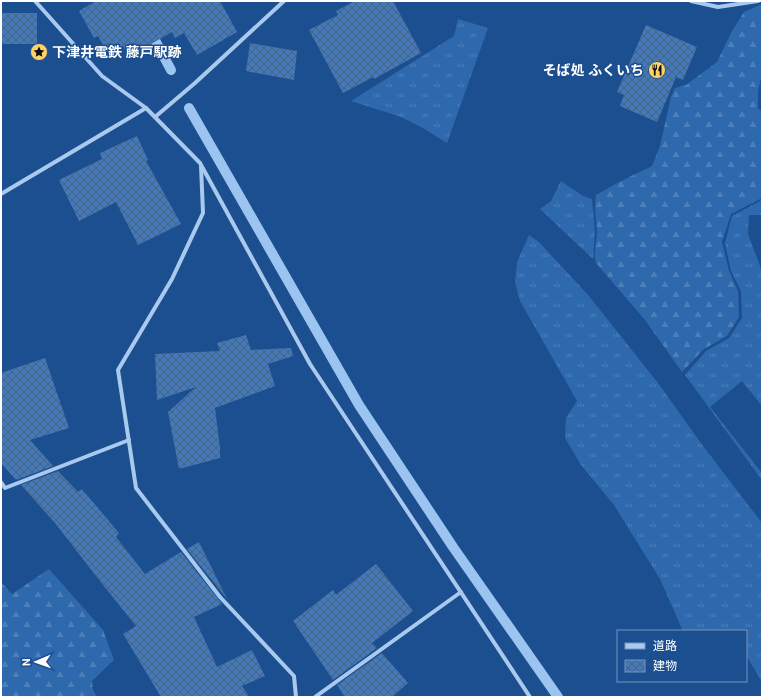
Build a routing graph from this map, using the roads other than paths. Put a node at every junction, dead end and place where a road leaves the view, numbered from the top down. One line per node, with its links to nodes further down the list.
1 (35, 1): 5 (street)
2 (284, 1): 6 (street)
3 (691, 1): 4 (street)
4 (758, 1)
5 (146, 108): 6 (street); 8 (street)
6 (155, 117): 7 (street)
7 (200, 163): 9 (street); 11 (street)
8 (1, 194)
9 (129, 440): 10 (street); 12 (street)
10 (1, 482)
11 (461, 592): 13 (street); 14 (street)
12 (296, 697)
13 (315, 697)
14 (530, 697)

